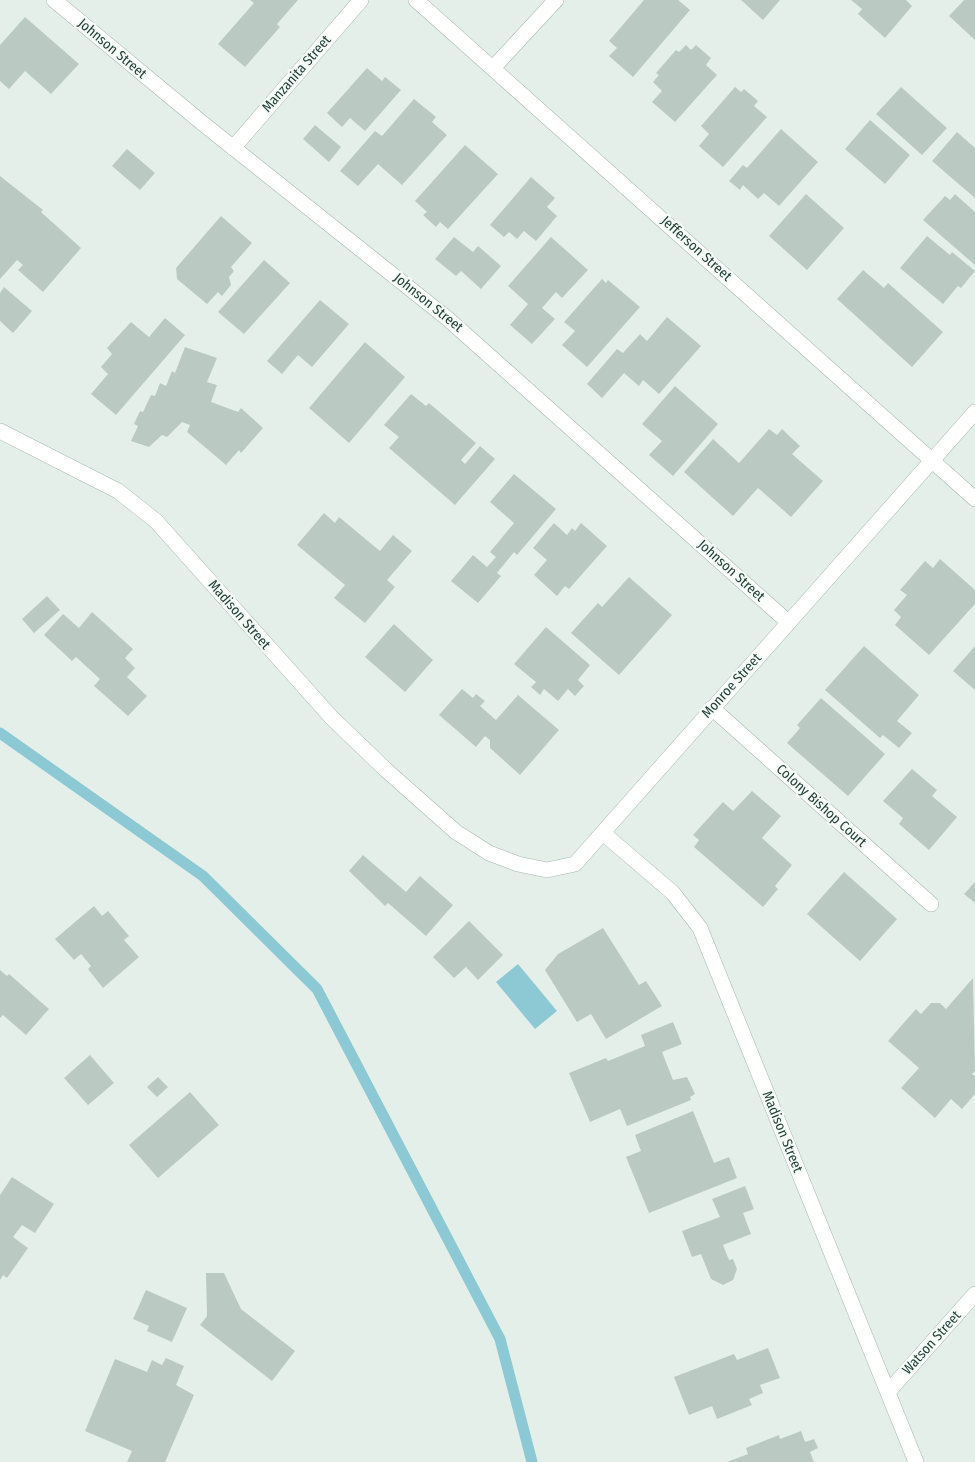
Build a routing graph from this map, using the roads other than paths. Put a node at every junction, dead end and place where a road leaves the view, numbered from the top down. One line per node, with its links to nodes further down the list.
1 (54, 0): 6 (street, Johnson Street)
2 (361, 0): 6 (street, Manzanita Street)
3 (416, 0): 5 (street, Jefferson Street)
4 (556, 0): 5 (street)
5 (493, 68): 9 (street, Jefferson Street)
6 (233, 148): 11 (street, Johnson Street)
7 (975, 412): 9 (street, Monroe Street)
8 (0, 431): 13 (street, Madison Street)
9 (932, 461): 10 (street, Jefferson Street); 11 (street, Monroe Street)
10 (975, 499)
11 (788, 622): 12 (street, Monroe Street)
12 (712, 708): 14 (street, Monroe Street); 15 (street, Colony Bishop Court)
13 (456, 832): 14 (street, Monroe Street)
14 (603, 833): 17 (street, Madison Street)
15 (931, 904)
16 (975, 1294): 17 (street, Watson Street)
17 (888, 1392): 18 (street, Madison Street)
18 (916, 1462)

